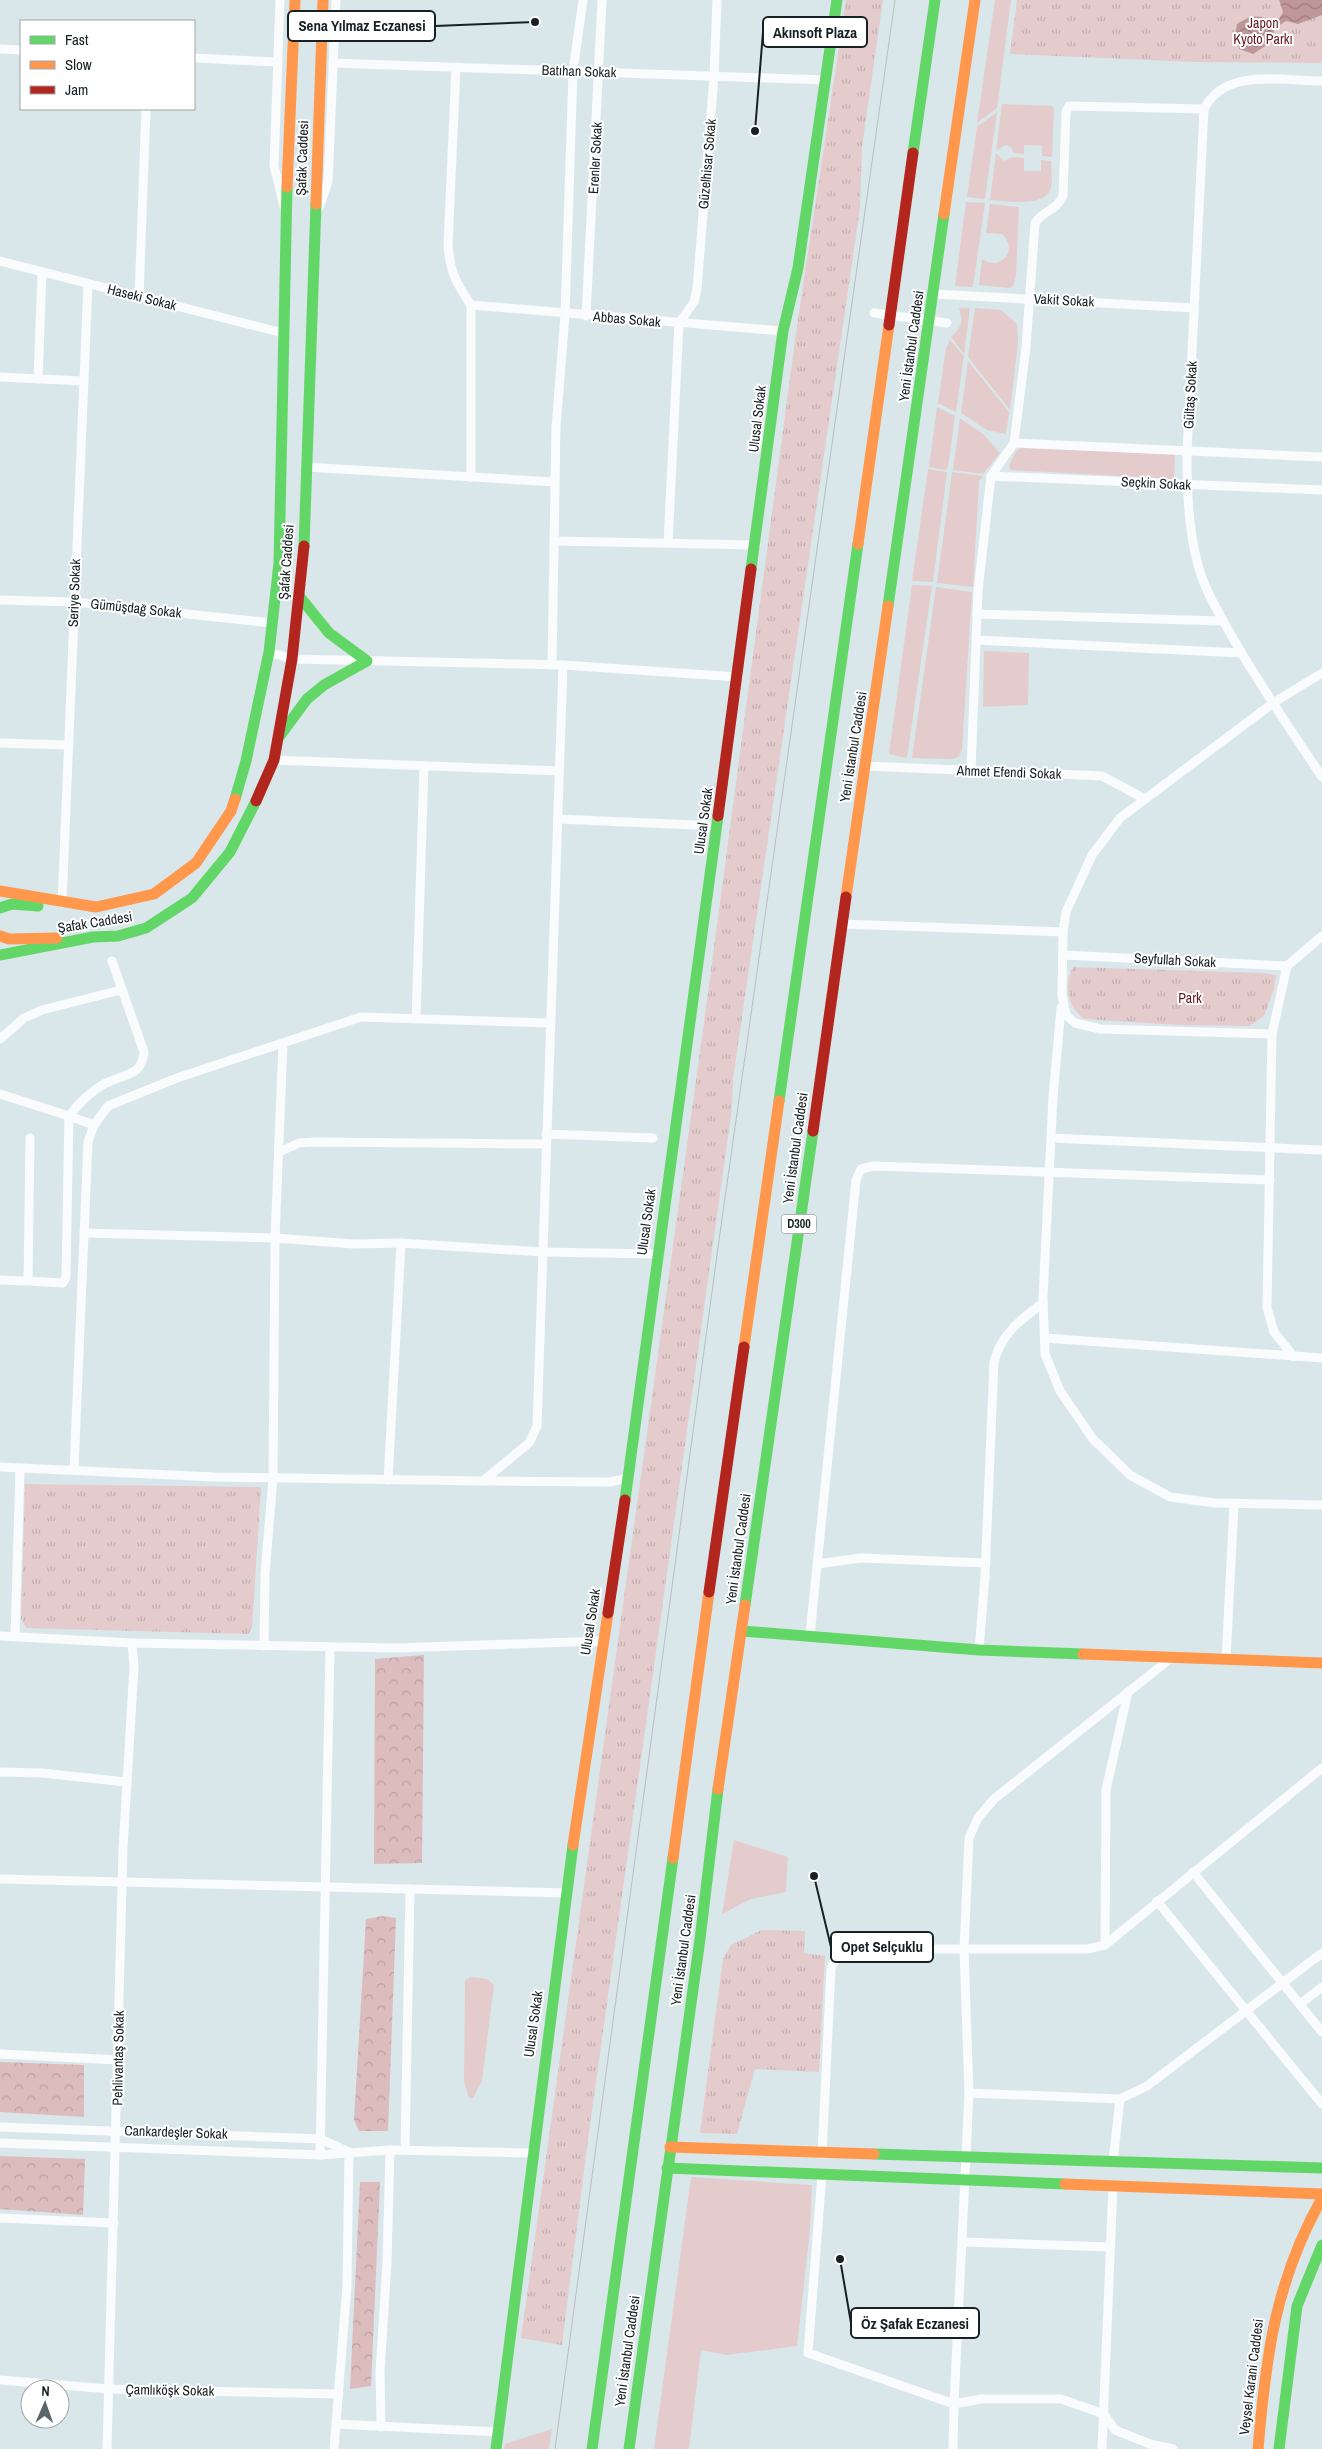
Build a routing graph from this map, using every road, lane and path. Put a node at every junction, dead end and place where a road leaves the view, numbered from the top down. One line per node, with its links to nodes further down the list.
1 (280, 0): 16 (street)
2 (295, 0): 26 (main road, Şafak Caddesi)
3 (323, 0): 27 (main road, Şafak Caddesi)
4 (336, 0): 17 (street)
5 (583, 0): 19 (street)
6 (602, 0): 20 (street, Erenler Sokak)
7 (717, 0): 21 (street, Güzelhisar Sokak)
8 (832, 0): 12 (main road)
9 (837, 0): 12 (main road, Ulusal Sokak)
10 (935, 0): 213 (main road, Yeni İstanbul Caddesi / D300)
11 (975, 0): 31 (main road, Yeni İstanbul Caddesi / D300)
12 (832, 21): 22 (main road, Ulusal Sokak)
13 (0, 49): 14 (street)
14 (20, 50)
15 (195, 58): 16 (street)
16 (277, 62): 26 (street)
17 (334, 63): 18 (street, Batıhan Sokak); 27 (street)
18 (456, 67): 19 (street, Batıhan Sokak); 34 (street)
19 (573, 71): 20 (street, Batıhan Sokak); 37 (street)
20 (600, 72): 21 (street, Batıhan Sokak); 38 (street, Erenler Sokak)
21 (714, 76): 22 (street, Batıhan Sokak); 39 (street, Güzelhisar Sokak)
22 (824, 80): 41 (main road, Ulusal Sokak)
23 (1322, 81): 24 (street)
24 (1204, 109): 33 (street); 35 (street, Gültaş Sokak)
25 (146, 110): 32 (street)
26 (286, 216): 42 (main road, Şafak Caddesi)
27 (315, 220): 49 (main road, Şafak Caddesi)
28 (0, 262): 29 (street, Haseki Sokak)
29 (42, 272): 30 (street, Haseki Sokak); 44 (street)
30 (88, 284): 32 (street, Haseki Sokak); 45 (street, Seriye Sokak)
31 (934, 294): 33 (street, Vakit Sokak); 79 (main road, Yeni İstanbul Caddesi / D300)
32 (139, 297): 42 (street, Haseki Sokak)
33 (1030, 299): 35 (street, Vakit Sokak); 46 (street)
34 (471, 305): 37 (street, Abbas Sokak); 51 (street)
35 (1194, 308): 47 (street, Gültaş Sokak)
36 (874, 313): 40 (street)
37 (565, 314): 38 (street, Abbas Sokak); 52 (street)
38 (586, 316): 39 (street, Abbas Sokak)
39 (679, 323): 41 (street, Abbas Sokak); 56 (street)
40 (947, 323)
41 (783, 331): 57 (main road, Ulusal Sokak)
42 (283, 333): 63 (main road, Şafak Caddesi)
43 (0, 377): 44 (street)
44 (38, 379): 45 (street)
45 (83, 381): 60 (street, Seriye Sokak)
46 (1014, 443): 47 (street); 50 (street)
47 (1187, 452): 48 (street); 53 (street, Gültaş Sokak)
48 (1322, 457)
49 (306, 468): 51 (street); 58 (main road, Şafak Caddesi)
50 (991, 476): 53 (street, Seçkin Sokak); 61 (street)
51 (471, 477): 52 (street)
52 (555, 482): 55 (street)
53 (1187, 485): 54 (street, Seçkin Sokak); 62 (street, Gültaş Sokak)
54 (1322, 490)
55 (554, 541): 56 (street); 69 (street)
56 (668, 543): 57 (street)
57 (756, 545): 72 (main road, Ulusal Sokak)
58 (299, 596): 67 (main road, Şafak Caddesi); 68 (main road)
59 (0, 600): 60 (street, Gümüşdağ Sokak)
60 (74, 602): 63 (street, Gümüşdağ Sokak); 76 (street, Seriye Sokak)
61 (977, 614): 62 (street); 64 (street)
62 (1223, 621): 66 (street, Gültaş Sokak)
63 (272, 623): 65 (main road, Şafak Caddesi)
64 (976, 640): 66 (street); 80 (street)
65 (269, 652): 67 (street); 87 (main road, Şafak Caddesi)
66 (1241, 653): 73 (street, Gültaş Sokak)
67 (292, 659): 68 (street); 74 (main road, Şafak Caddesi)
68 (367, 661): 69 (street); 74 (main road)
69 (552, 665): 70 (street)
70 (563, 665): 72 (street); 81 (street)
71 (1322, 673): 73 (street)
72 (738, 677): 85 (main road, Ulusal Sokak)
73 (1273, 703): 82 (street, Gültaş Sokak); 83 (street)
74 (277, 739): 77 (main road, Şafak Caddesi)
75 (0, 742): 76 (street)
76 (68, 745): 87 (street, Seriye Sokak)
77 (274, 760): 78 (street); 93 (main road, Şafak Caddesi)
78 (424, 766): 81 (street); 100 (street)
79 (866, 766): 80 (street, Ahmet Efendi Sokak); 89 (main road, Yeni İstanbul Caddesi / D300)
80 (971, 770): 83 (street, Ahmet Efendi Sokak)
81 (559, 771): 84 (street)
82 (1322, 777)
83 (1145, 799): 90 (street)
84 (558, 819): 85 (street); 101 (street)
85 (718, 826): 122 (main road, Ulusal Sokak)
86 (0, 891): 87 (main road, Şafak Caddesi)
87 (62, 903): 88 (main road)
88 (0, 908)
89 (842, 924): 90 (street); 140 (main road, Yeni İstanbul Caddesi / D300)
90 (1063, 932): 95 (street)
91 (0, 936): 93 (main road)
92 (1322, 936): 97 (street)
93 (88, 938): 94 (main road, Şafak Caddesi)
94 (0, 955)
95 (1063, 955): 97 (street, Seyfullah Sokak); 99 (street)
96 (112, 961): 98 (street)
97 (1288, 966): 102 (street)
98 (121, 990): 103 (street); 106 (street)
99 (1062, 995): 102 (street); 111 (street)
100 (416, 1019): 101 (street); 104 (street)
101 (550, 1023): 108 (street)
102 (1272, 1034): 113 (street)
103 (0, 1039)
104 (283, 1043): 107 (street); 115 (street)
105 (0, 1094): 106 (street)
106 (69, 1116): 107 (street); 124 (street)
107 (94, 1125): 118 (street)
108 (546, 1134): 110 (street); 112 (street)
109 (30, 1138): 124 (street)
110 (654, 1138)
111 (1051, 1138): 113 (street); 116 (street)
112 (546, 1144): 115 (street); 121 (street)
113 (1270, 1148): 114 (street); 117 (street)
114 (1322, 1150)
115 (278, 1152): 119 (street)
116 (1049, 1172): 117 (street); 125 (street); 139 (street)
117 (1270, 1180): 127 (street)
118 (84, 1233): 119 (street); 131 (street)
119 (275, 1238): 120 (street); 132 (street)
120 (401, 1243): 121 (street); 134 (street)
121 (542, 1252): 122 (street); 135 (street)
122 (657, 1254): 133 (main road, Ulusal Sokak)
123 (0, 1280): 124 (street)
124 (28, 1281)
125 (1043, 1303): 126 (street); 138 (street)
126 (1045, 1338): 127 (street); 136 (street)
127 (1294, 1357): 128 (street)
128 (1322, 1358)
129 (0, 1467): 130 (street)
130 (20, 1468): 131 (street); 143 (street)
131 (74, 1469): 132 (street)
132 (274, 1478): 134 (street); 146 (street)
133 (628, 1478): 135 (street); 144 (main road, Ulusal Sokak)
134 (388, 1480): 135 (street)
135 (483, 1481)
136 (1234, 1504): 137 (street); 150 (street)
137 (1322, 1505)
138 (986, 1563): 139 (street); 148 (street)
139 (817, 1564): 141 (street)
140 (742, 1630): 141 (main road); 181 (main road, Yeni İstanbul Caddesi / D300)
141 (810, 1635): 148 (main road)
142 (0, 1636): 143 (street)
143 (14, 1636): 145 (street)
144 (602, 1641): 147 (street); 161 (main road, Ulusal Sokak)
145 (132, 1643): 146 (street); 155 (street, Pehlivantaş Sokak)
146 (264, 1646): 147 (street)
147 (330, 1647): 159 (street)
148 (979, 1650): 149 (main road)
149 (1171, 1658): 150 (main road); 152 (street)
150 (1226, 1660): 151 (main road)
151 (1322, 1663)
152 (1128, 1692): 163 (street); 164 (street)
153 (1322, 1768): 156 (street)
154 (0, 1772): 155 (street)
155 (126, 1782): 158 (street, Pehlivantaş Sokak)
156 (1192, 1872): 162 (street); 166 (street)
157 (0, 1879): 158 (street)
158 (122, 1882): 159 (street); 172 (street, Pehlivantaş Sokak)
159 (325, 1887): 160 (street); 178 (street)
160 (410, 1889): 161 (street); 183 (street)
161 (566, 1893): 185 (main road, Ulusal Sokak)
162 (1157, 1901): 163 (street); 169 (street)
163 (1105, 1945): 164 (street)
164 (964, 1949): 173 (street); 186 (street)
165 (1322, 1953): 166 (street)
166 (1283, 1983): 168 (street); 169 (street)
167 (1322, 1987): 168 (street)
168 (1300, 2004): 170 (street)
169 (1247, 2011): 174 (street); 175 (street)
170 (1322, 2032)
171 (0, 2054): 172 (street)
172 (118, 2060): 177 (street, Pehlivantaş Sokak)
173 (969, 2093): 174 (street); 188 (street)
174 (1120, 2099): 189 (street)
175 (1322, 2104)
176 (0, 2127): 177 (street, Cankardeşler Sokak)
177 (116, 2130): 178 (street, Cankardeşler Sokak); 180 (street, Pehlivantaş Sokak)
178 (321, 2139): 184 (street, Cankardeşler Sokak); 187 (street)
179 (0, 2142): 180 (street, Cankardeşler Sokak)
180 (116, 2147): 187 (street, Cankardeşler Sokak); 198 (street, Pehlivantaş Sokak)
181 (670, 2148): 186 (main road); 190 (main road, Yeni İstanbul Caddesi / D300)
182 (390, 2150): 183 (street, Cankardeşler Sokak); 184 (street, Cankardeşler Sokak); 208 (street)
183 (405, 2150): 185 (street, Cankardeşler Sokak)
184 (349, 2152): 187 (street, Cankardeşler Sokak); 204 (street)
185 (532, 2153): 209 (main road, Ulusal Sokak)
186 (822, 2154): 188 (main road)
187 (320, 2155)
188 (965, 2156): 189 (main road); 193 (street)
189 (1114, 2162): 191 (main road)
190 (667, 2168): 192 (main road); 214 (main road, Yeni İstanbul Caddesi / D300)
191 (1322, 2168)
192 (822, 2174): 193 (main road); 205 (street)
193 (966, 2180): 194 (main road); 199 (street)
194 (1113, 2186): 195 (main road); 201 (street)
195 (1322, 2194)
196 (1322, 2198): 218 (main road, Veysel Karani Caddesi)
197 (0, 2218): 198 (street)
198 (114, 2223): 203 (street, Pehlivantaş Sokak)
199 (963, 2242): 201 (street); 205 (street)
200 (1322, 2244): 219 (main road)
201 (1110, 2246): 206 (street)
202 (0, 2380): 203 (street, Çamlıköşk Sokak)
203 (110, 2388): 204 (street, Çamlıköşk Sokak); 210 (street, Pehlivantaş Sokak)
204 (339, 2394): 207 (street)
205 (954, 2404): 206 (street); 215 (street)
206 (1104, 2414): 216 (street); 217 (street)
207 (337, 2424): 208 (street); 211 (street)
208 (381, 2427): 209 (street)
209 (498, 2432): 212 (main road, Ulusal Sokak)
210 (107, 2449)
211 (334, 2449)
212 (496, 2449)
213 (592, 2449)
214 (629, 2449)
215 (953, 2449)
216 (1102, 2449)
217 (1172, 2449)
218 (1258, 2449)
219 (1279, 2449)

